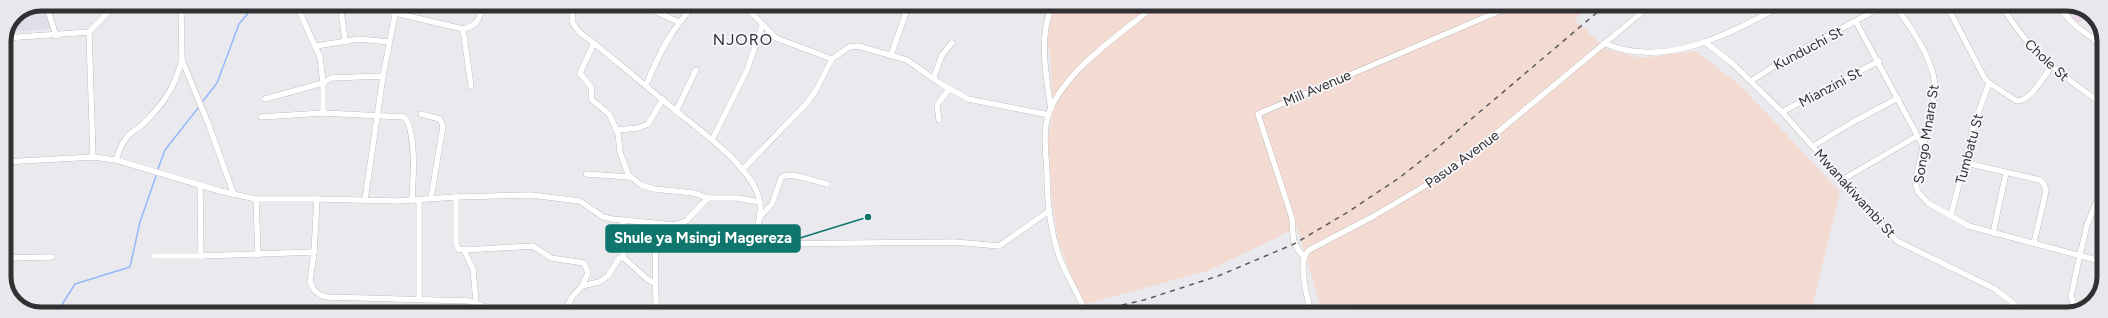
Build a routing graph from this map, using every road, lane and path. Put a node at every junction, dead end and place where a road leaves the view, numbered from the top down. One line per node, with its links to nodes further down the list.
1 (48, 11): 28 (street)
2 (109, 11): 27 (street)
3 (181, 11): 40 (street)
4 (299, 11): 37 (street)
5 (341, 11): 30 (street)
6 (481, 11): 26 (street)
7 (573, 11): 34 (street)
8 (654, 11): 23 (street)
9 (689, 11): 23 (street)
10 (749, 11): 25 (street)
11 (906, 11): 38 (street)
12 (1050, 11): 57 (street)
13 (1149, 11): 57 (street)
14 (1500, 11): 104 (street, Mill Avenue)
15 (1643, 11): 36 (street, Pasua Avenue)
16 (1875, 11): 24 (street, Kunduchi St)
17 (1899, 11): 68 (street, Songo Mnara St)
18 (1950, 11): 48 (street)
19 (2006, 11): 42 (street, Chole St)
20 (2062, 11): 33 (street)
21 (1770, 12): 32 (street)
22 (395, 13): 26 (street); 31 (street)
23 (679, 22): 49 (street)
24 (1856, 22): 41 (street); 46 (street, Kunduchi St)
25 (762, 26): 39 (street); 66 (street)
26 (463, 29): 50 (street)
27 (89, 32): 28 (street); 69 (street)
28 (56, 36): 29 (street)
29 (12, 38)
30 (346, 40): 31 (street); 37 (street)
31 (389, 42): 44 (street)
32 (1705, 42): 36 (street); 46 (street, Mwanakiwambi St)
33 (2097, 42)
34 (594, 43): 49 (street); 64 (street)
35 (952, 43): 45 (street)
36 (1604, 43): 104 (street, Pasua Avenue)
37 (316, 46): 47 (street)
38 (892, 55): 39 (street); 45 (street)
39 (832, 58): 73 (street)
40 (182, 60): 70 (street); 80 (street)
41 (1879, 61): 52 (street); 58 (street, Mianzini St)
42 (2051, 67): 48 (street); 55 (street, Chole St)
43 (696, 70): 56 (street)
44 (383, 76): 47 (street); 61 (street)
45 (932, 79): 51 (street)
46 (1751, 82): 58 (street, Mwanakiwambi St)
47 (323, 83): 53 (street); 59 (street)
48 (1989, 83): 72 (street, Tumbatu St)
49 (646, 85): 54 (street)
50 (471, 86)
51 (948, 88): 57 (street); 63 (street)
52 (1898, 98): 65 (street); 67 (street)
53 (265, 99)
54 (663, 99): 56 (street); 64 (street)
55 (2097, 101)
56 (676, 111): 66 (street)
57 (1050, 112): 91 (street)
58 (1782, 112): 67 (street, Mwanakiwambi St)
59 (323, 113): 61 (street); 62 (street)
60 (421, 114): 83 (street)
61 (376, 115): 86 (street); 89 (street)
62 (261, 117)
63 (939, 120)
64 (616, 130): 76 (street)
65 (1917, 136): 68 (street); 77 (street)
66 (713, 138): 73 (street)
67 (1812, 146): 77 (street, Mwanakiwambi St)
68 (1923, 146): 92 (street, Songo Mnara St)
69 (93, 157): 70 (street); 71 (street)
70 (116, 160): 79 (street)
71 (11, 162)
72 (1966, 163): 74 (street); 92 (street, Tumbatu St)
73 (742, 170): 90 (street)
74 (2006, 173): 96 (street); 97 (street)
75 (586, 174): 76 (street)
76 (630, 177): 84 (street)
77 (1842, 180): 119 (street, Mwanakiwambi St)
78 (827, 184): 93 (street)
79 (200, 185): 80 (street); 103 (street)
80 (234, 195): 85 (street)
81 (456, 197): 83 (street); 94 (street); 98 (street)
82 (317, 198): 85 (street); 86 (street); 99 (street)
83 (431, 198): 87 (street)
84 (708, 198): 90 (street); 95 (street)
85 (256, 199): 100 (street)
86 (365, 200): 89 (street)
87 (419, 200): 89 (street); 111 (street)
88 (2097, 200): 101 (street)
89 (412, 201)
90 (760, 202): 93 (street)
91 (1049, 211): 93 (street); 117 (street)
92 (1951, 215): 96 (street, Songo Mnara St)
93 (760, 217)
94 (623, 221): 95 (street); 106 (street)
95 (655, 224): 109 (street)
96 (1993, 233): 97 (street, Songo Mnara St)
97 (2034, 243): 101 (street, Songo Mnara St)
98 (464, 250): 110 (street); 112 (street)
99 (314, 252): 100 (street); 111 (street)
100 (258, 255): 103 (street)
101 (2080, 255): 108 (street, Songo Mnara St); 113 (street)
102 (154, 256): 103 (street)
103 (201, 256)
104 (1303, 256): 118 (street)
105 (52, 257): 107 (street)
106 (623, 257): 109 (street); 110 (street)
107 (11, 258)
108 (2097, 260)
109 (655, 283): 116 (street)
110 (582, 286): 115 (street)
111 (419, 299): 112 (street)
112 (476, 302): 114 (street)
113 (2074, 306)
114 (489, 307)
115 (567, 307)
116 (655, 307)
117 (1083, 307)
118 (1310, 307)
119 (2018, 307)

